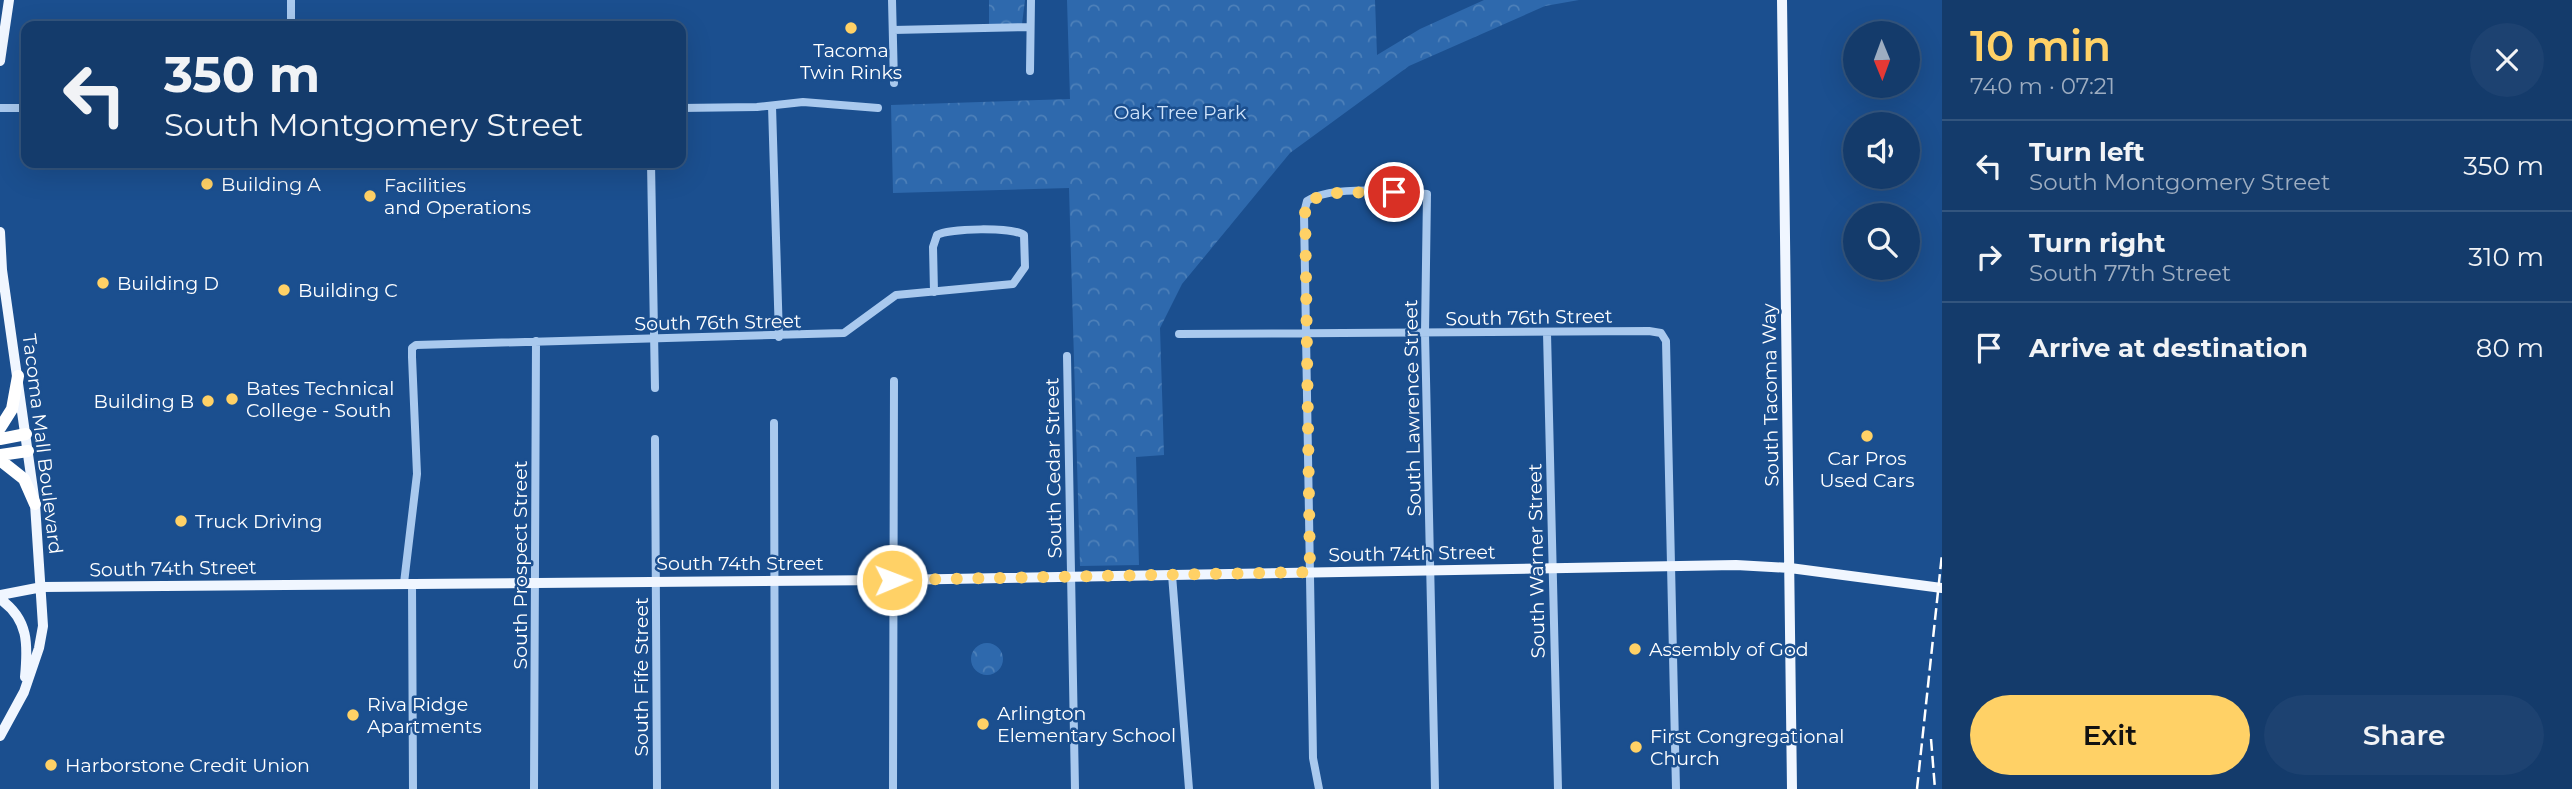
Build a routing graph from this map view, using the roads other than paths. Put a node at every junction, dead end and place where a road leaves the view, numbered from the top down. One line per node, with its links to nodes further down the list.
1 (9, 0): 9 (main road)
2 (291, 0): 6 (street)
3 (892, 0): 8 (street)
4 (1031, 0): 7 (street)
5 (1782, 0): 42 (main road, South Tacoma Way)
6 (291, 21)
7 (1030, 27): 8 (street); 10 (street)
8 (893, 30): 11 (street)
9 (0, 61)
10 (1030, 71)
11 (894, 83)
12 (772, 106): 15 (street); 16 (street); 24 (street)
13 (0, 108): 14 (street)
14 (21, 108)
15 (686, 108)
16 (878, 108)
17 (651, 168): 25 (street)
18 (0, 232): 28 (main road, Tacoma Mall Boulevard)
19 (933, 292): 19 (street, South 76th Street); 24 (street, South 76th Street)
20 (1306, 332): 21 (street, South 76th Street); 21 (street, South Lawrence Street); 23 (street, South 76th Street); 44 (street)
21 (1425, 332): 22 (street, South 76th Street); 43 (street, South Lawrence Street)
22 (1547, 333): 40 (street, South 76th Street); 41 (street, South Warner Street)
23 (1179, 334)
24 (779, 337): 25 (street, South 76th Street)
25 (654, 340): 26 (street, South 76th Street); 30 (street)
26 (536, 341): 50 (street, South Prospect Street); 51 (street, South 76th Street)
27 (1068, 356): 46 (street, South Cedar Street)
28 (18, 376): 32 (highway); 33 (main road, Tacoma Mall Boulevard)
29 (894, 380): 47 (street)
30 (655, 388)
31 (774, 423): 49 (street)
32 (0, 428)
33 (26, 434): 34 (highway); 36 (main road, Tacoma Mall Boulevard)
34 (0, 439)
35 (655, 439): 48 (street, South Fife Street)
36 (28, 451): 37 (highway); 39 (main road, Tacoma Mall Boulevard)
37 (0, 455)
38 (0, 460): 39 (highway)
39 (35, 504): 52 (main road, Tacoma Mall Boulevard)
40 (1672, 566): 41 (main road, South 74th Street); 42 (main road, South 74th Street); 67 (street)
41 (1551, 568): 43 (main road, South 74th Street); 66 (street, South Warner Street)
42 (1790, 568): 53 (main road, South 74th Street); 68 (main road, South Tacoma Way)
43 (1430, 570): 44 (main road, South 74th Street); 65 (street, South Lawrence Street)
44 (1310, 572): 45 (main road, South 74th Street); 64 (street)
45 (1172, 575): 46 (main road, South 74th Street); 63 (street)
46 (1071, 577): 47 (main road, South 74th Street); 62 (street, South Cedar Street)
47 (892, 580): 49 (main road, South 74th Street); 61 (street)
48 (656, 581): 49 (main road, South 74th Street); 50 (main road, South 74th Street); 59 (street, South Fife Street)
49 (774, 581): 60 (street)
50 (536, 582): 51 (main road, South 74th Street); 58 (street, South Prospect Street)
51 (408, 583): 52 (main road, South 74th Street); 57 (street)
52 (42, 587): 54 (main road, South 74th Street); 55 (main road, Tacoma Mall Boulevard)
53 (1942, 588)
54 (0, 597): 55 (main road)
55 (24, 692): 56 (main road, Tacoma Mall Boulevard)
56 (0, 736)
57 (413, 789)
58 (534, 789)
59 (657, 789)
60 (775, 789)
61 (893, 789)
62 (1075, 789)
63 (1189, 789)
64 (1319, 789)
65 (1435, 789)
66 (1558, 789)
67 (1676, 789)
68 (1793, 789)

